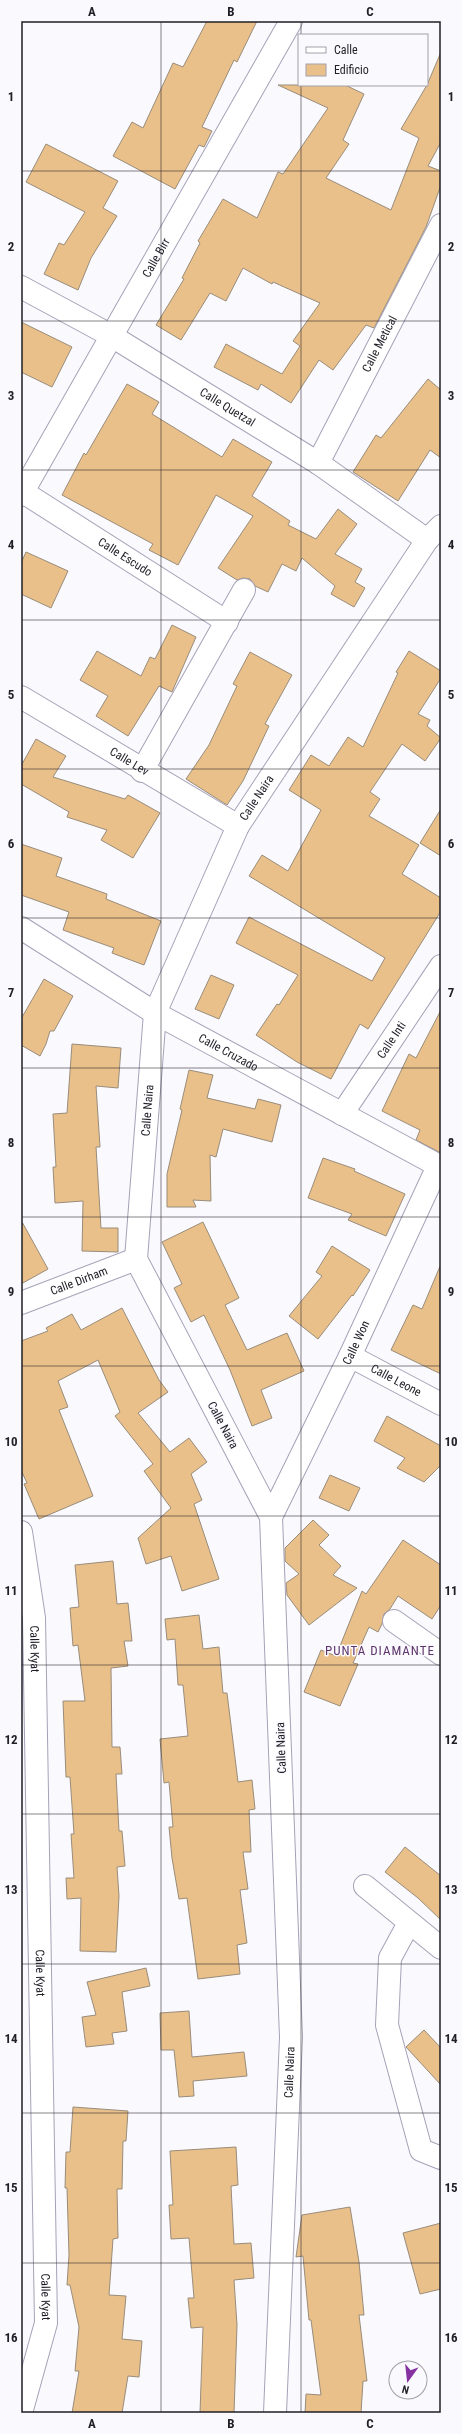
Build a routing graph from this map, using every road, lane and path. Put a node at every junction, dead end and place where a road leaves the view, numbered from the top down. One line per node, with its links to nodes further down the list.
1 (291, 21): 4 (street, Calle Birr)
2 (441, 225): 5 (street, Calle Metical)
3 (21, 287): 4 (street, Calle Quetzal)
4 (110, 335): 5 (street, Calle Quetzal); 6 (street, Calle Birr)
5 (318, 463): 7 (street, Calle Quetzal)
6 (22, 494): 9 (street, Calle Escudo)
7 (434, 533): 12 (street, Calle Naira)
8 (244, 590): 9 (street)
9 (227, 622): 11 (street)
10 (21, 697): 11 (street, Calle Lev)
11 (142, 770): 12 (street, Calle Lev)
12 (238, 826): 15 (street, Calle Naira)
13 (21, 928): 15 (street, Calle Cruzado)
14 (441, 966): 16 (street, Calle Inti)
15 (155, 1013): 16 (street, Calle Cruzado); 18 (street, Calle Naira)
16 (342, 1114): 17 (street, Calle Cruzado)
17 (439, 1166): 20 (street, Calle Won)
18 (136, 1259): 19 (street, Calle Dirham); 22 (street, Calle Naira)
19 (21, 1303)
20 (350, 1356): 21 (street, Calle Leone); 22 (street, Calle Won)
21 (441, 1404)
22 (271, 1517): 31 (street, Calle Naira)
23 (21, 1532): 30 (street, Calle Kyat)
24 (394, 1621): 25 (street)
25 (441, 1654)
26 (365, 1886): 27 (street)
27 (409, 1923): 28 (street); 29 (street)
28 (441, 1948)
29 (441, 2158)
30 (21, 2413)
31 (275, 2413)

